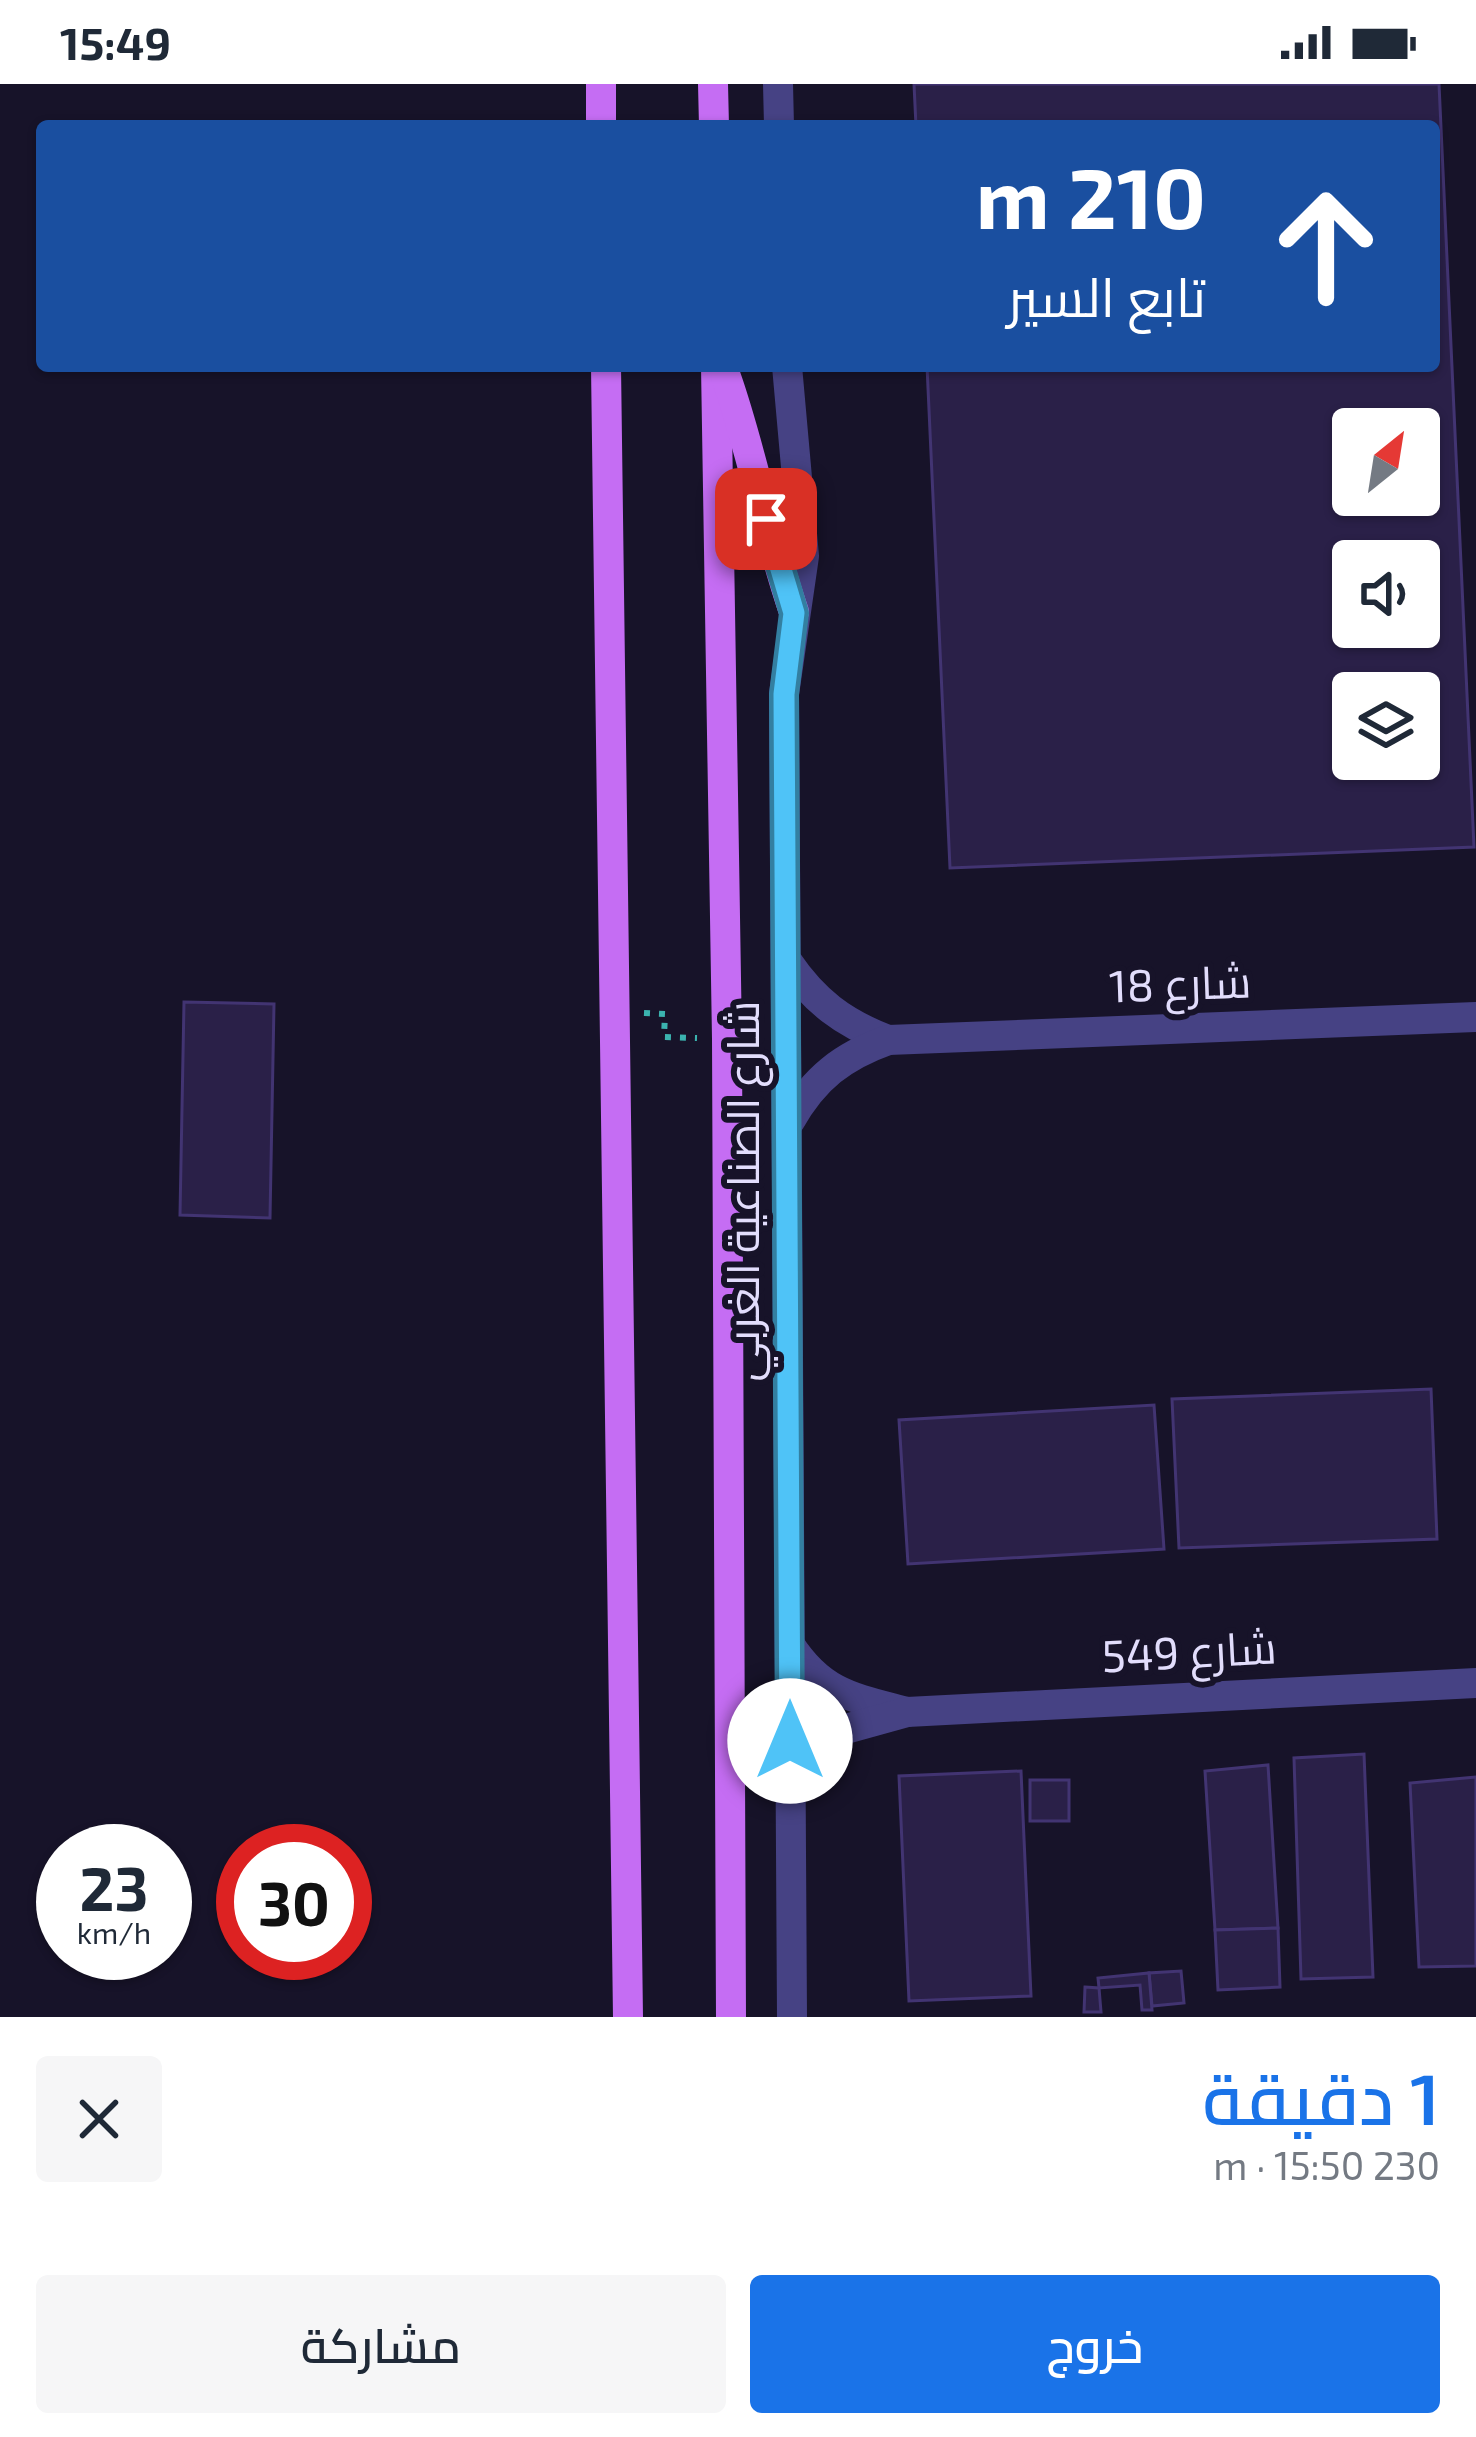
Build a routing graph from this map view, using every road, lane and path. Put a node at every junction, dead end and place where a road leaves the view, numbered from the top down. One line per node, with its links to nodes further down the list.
1 (601, 84): 4 (main road)
2 (713, 84): 5 (main road)
3 (778, 84): 6 (street)
4 (601, 120)
5 (714, 120)
6 (779, 120)
7 (605, 372): 20 (main road)
8 (719, 372): 21 (main road, شارع الصناعية الغربي)
9 (721, 372): 11 (main road)
10 (788, 372): 11 (street, شارع الصناعية الغربي)
11 (794, 613): 12 (street, شارع الصناعية الغربي)
12 (786, 960): 14 (street, شارع 18); 15 (street, شارع الصناعية الغربي)
13 (1476, 1017): 14 (street, شارع 18)
14 (888, 1040): 15 (street, شارع 18)
15 (788, 1124): 16 (street, شارع الصناعية الغربي)
16 (790, 1645): 18 (street, شارع 549); 19 (street, شارع الصناعية الغربي)
17 (1476, 1683): 18 (street, شارع 549)
18 (908, 1712): 19 (street, شارع 549)
19 (790, 1789): 22 (street, شارع الصناعية الغربي)
20 (628, 2017)
21 (731, 2017)
22 (792, 2017)

